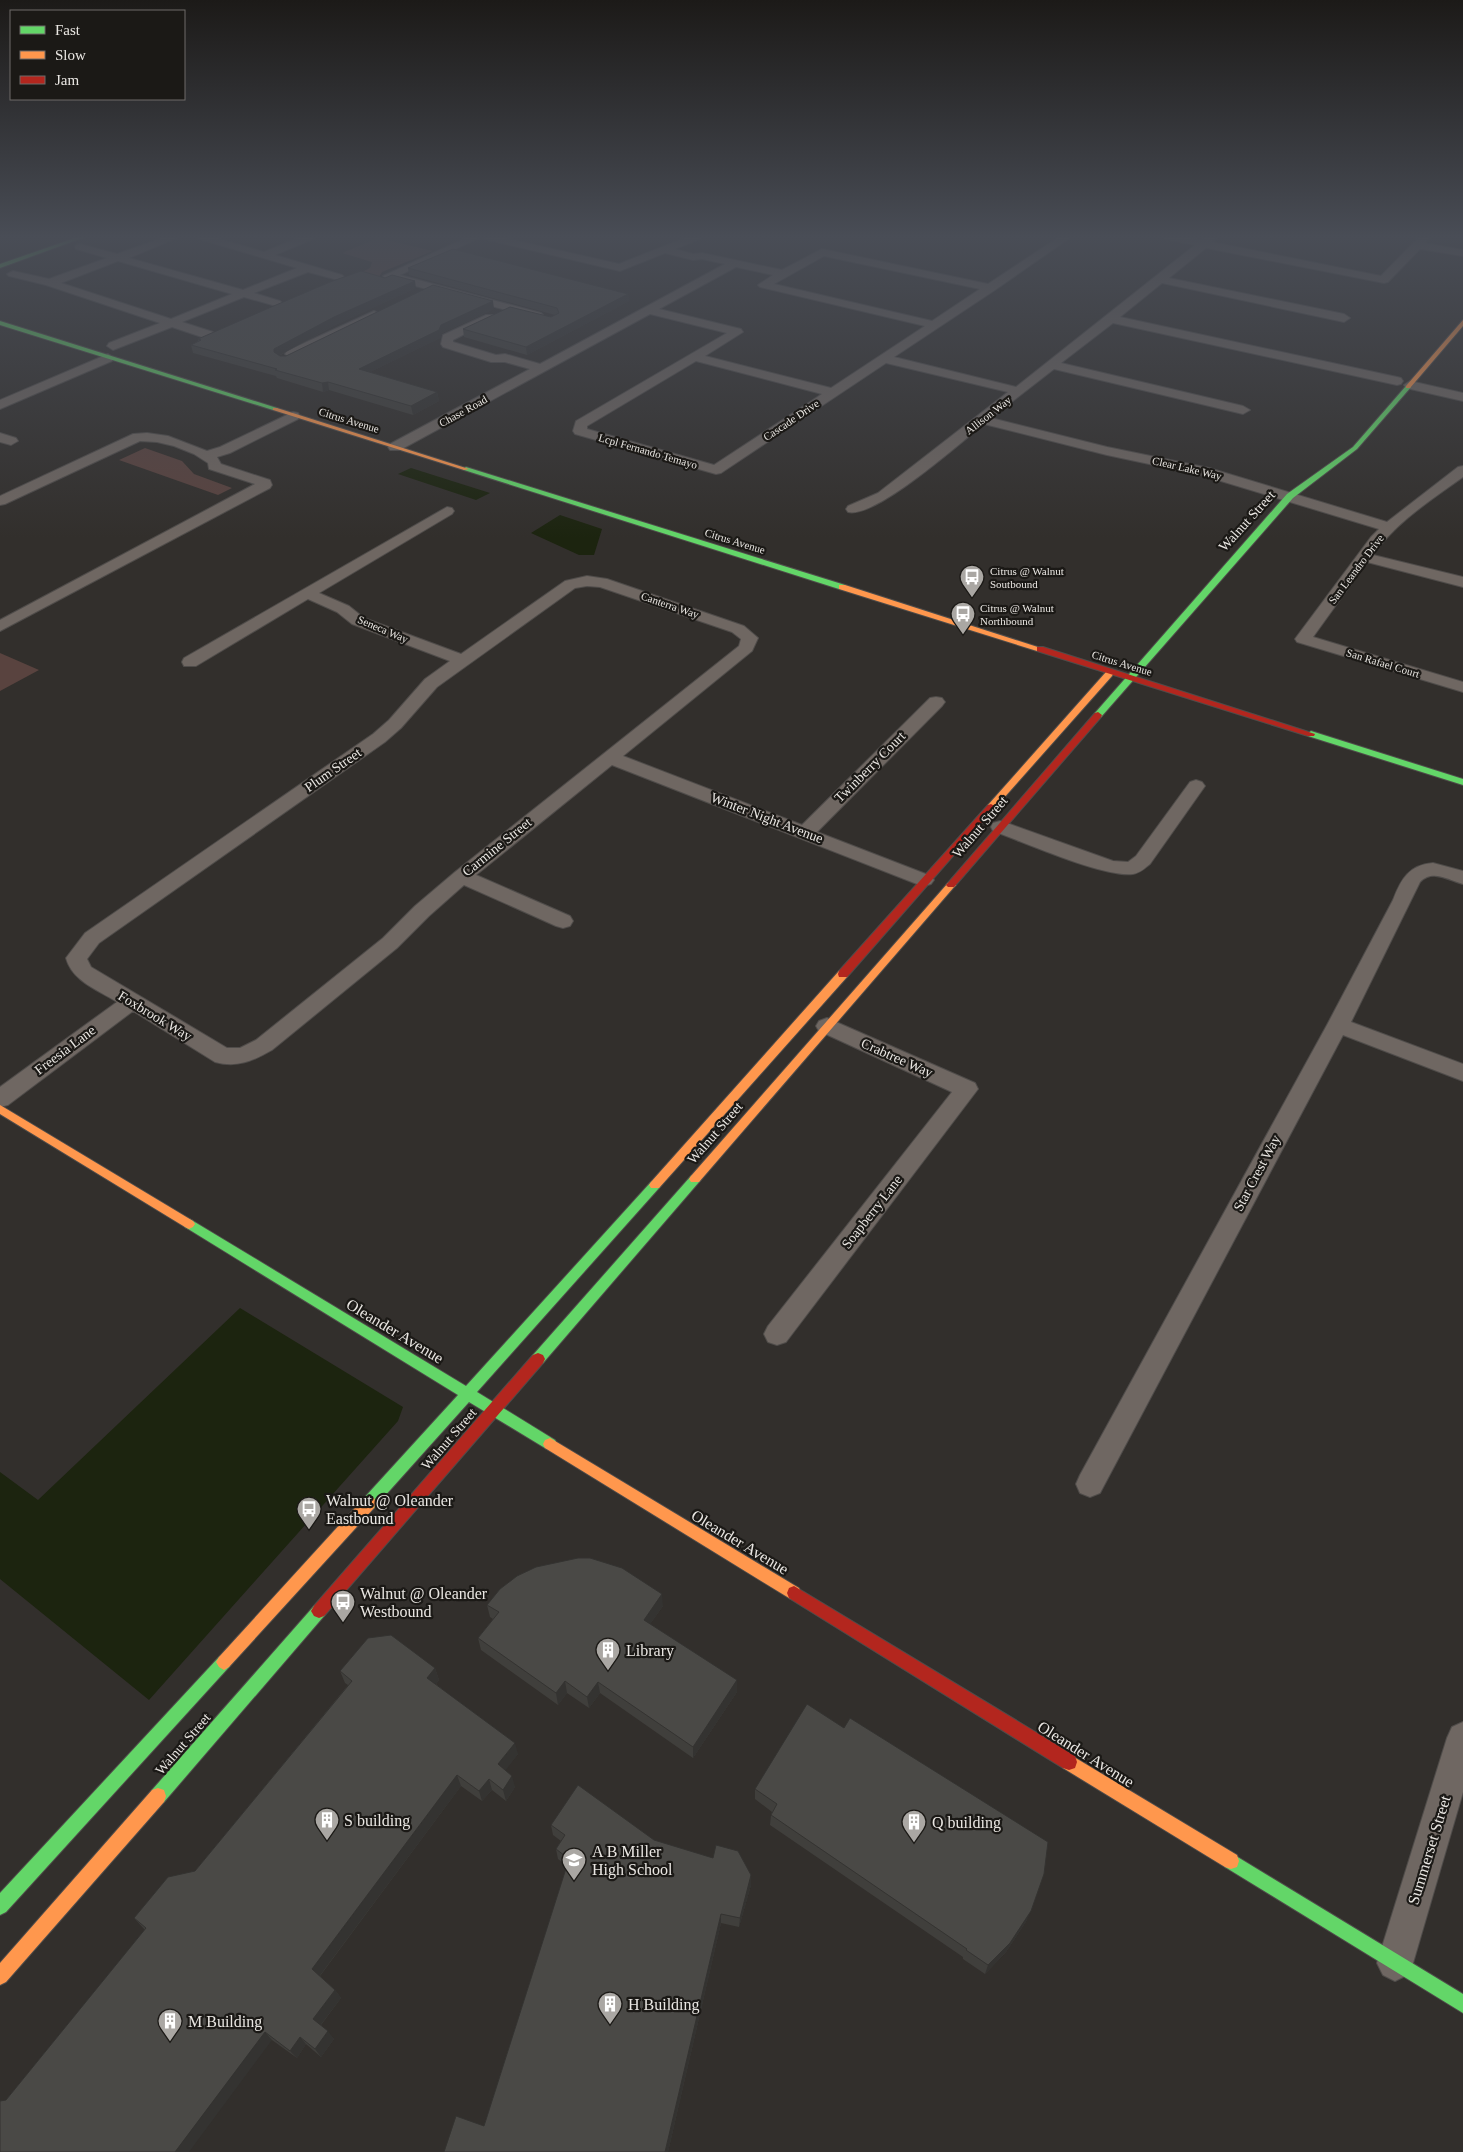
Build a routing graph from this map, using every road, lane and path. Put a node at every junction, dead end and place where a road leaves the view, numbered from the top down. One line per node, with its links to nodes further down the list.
1 (55, 337): 12 (street, Citrus Avenue)
2 (72, 337): 12 (street, Citrus Avenue)
3 (142, 337): 12 (street)
4 (328, 337): 16 (street)
5 (448, 337): 18 (street)
6 (598, 337): 18 (street, Chase Road)
7 (729, 337): 13 (street)
8 (916, 337): 15 (street, Cascade Drive)
9 (1087, 337): 17 (street, Allison Way)
10 (1196, 337): 19 (street)
11 (1447, 337): 19 (street, Walnut Street)
12 (111, 352): 14 (street, Citrus Avenue); 23 (street); 25 (street, Citrus Avenue)
13 (695, 357): 21 (street); 32 (street, Lcpl Fernando Temayo)
14 (151, 358)
15 (882, 358): 20 (street); 21 (street, Cascade Drive)
16 (283, 359)
17 (1052, 365): 20 (street, Allison Way); 24 (street)
18 (536, 371): 27 (street, Chase Road)
19 (1400, 382): 22 (street); 37 (street, Walnut Street)
20 (1018, 391): 26 (street, Allison Way)
21 (831, 392): 32 (street, Cascade Drive)
22 (1463, 397)
23 (0, 405)
24 (1243, 410)
25 (288, 414): 28 (street, Citrus Avenue); 31 (street)
26 (982, 420): 36 (street, Clear Lake Way); 39 (street, Allison Way)
27 (412, 438): 28 (street, Chase Road); 30 (street)
28 (396, 440): 53 (street, Citrus Avenue)
29 (1342, 443): 36 (street, Walnut Street)
30 (431, 444)
31 (207, 455): 38 (street); 46 (street)
32 (716, 470)
33 (1463, 470): 34 (street, San Leandro Drive)
34 (1446, 483): 35 (street); 41 (street, San Leandro Drive)
35 (1463, 488)
36 (1270, 496): 37 (street, Clear Lake Way)
37 (1290, 496): 41 (street, Clear Lake Way); 50 (street, Walnut Street)
38 (0, 501)
39 (853, 509)
40 (447, 511): 45 (street)
41 (1389, 527): 42 (street, San Leandro Drive)
42 (1364, 558): 44 (street); 48 (street, San Leandro Drive)
43 (587, 582): 47 (street, Canterra Way); 49 (street, Plum Street)
44 (1463, 582)
45 (306, 593): 49 (street, Seneca Way); 51 (street)
46 (0, 626)
47 (750, 638): 57 (street, Carmine Street)
48 (1303, 639): 55 (street, San Rafael Court)
49 (462, 660): 66 (street, Plum Street)
50 (1137, 661): 52 (street, Citrus Avenue); 54 (street, Walnut Street)
51 (190, 662)
52 (1156, 667)
53 (1114, 668): 54 (street, Citrus Avenue); 64 (street, Walnut Street)
54 (1130, 678): 58 (street, Citrus Avenue); 60 (street, Walnut Street)
55 (1463, 687)
56 (936, 702): 61 (street, Twinberry Court)
57 (609, 757): 61 (street, Winter Night Avenue); 62 (street, Carmine Street)
58 (1463, 782)
59 (1196, 786): 60 (street)
60 (1000, 827): 69 (street, Walnut Street)
61 (805, 833): 64 (street, Winter Night Avenue)
62 (462, 876): 65 (street); 70 (street, Carmine Street)
63 (1463, 878): 68 (street, Star Crest Way)
64 (924, 880): 76 (street, Walnut Street)
65 (563, 921)
66 (76, 958): 67 (street, Foxbrook Way)
67 (131, 1002): 70 (street, Foxbrook Way); 73 (street, Freesia Lane)
68 (1338, 1025): 71 (street); 78 (street, Star Crest Way)
69 (827, 1026): 72 (street, Crabtree Way); 77 (street, Walnut Street)
70 (244, 1056)
71 (1463, 1073)
72 (967, 1089): 75 (street, Soapberry Lane)
73 (0, 1099)
74 (0, 1109): 76 (street, Oleander Avenue)
75 (777, 1334)
76 (468, 1395): 77 (street, Oleander Avenue); 80 (street, Walnut Street)
77 (494, 1410): 81 (street, Oleander Avenue); 82 (street, Walnut Street)
78 (1090, 1484)
79 (1463, 1738): 81 (street, Summerset Street)
80 (0, 1906)
81 (1395, 1963): 83 (street, Oleander Avenue)
82 (0, 1976)
83 (1463, 2004)

